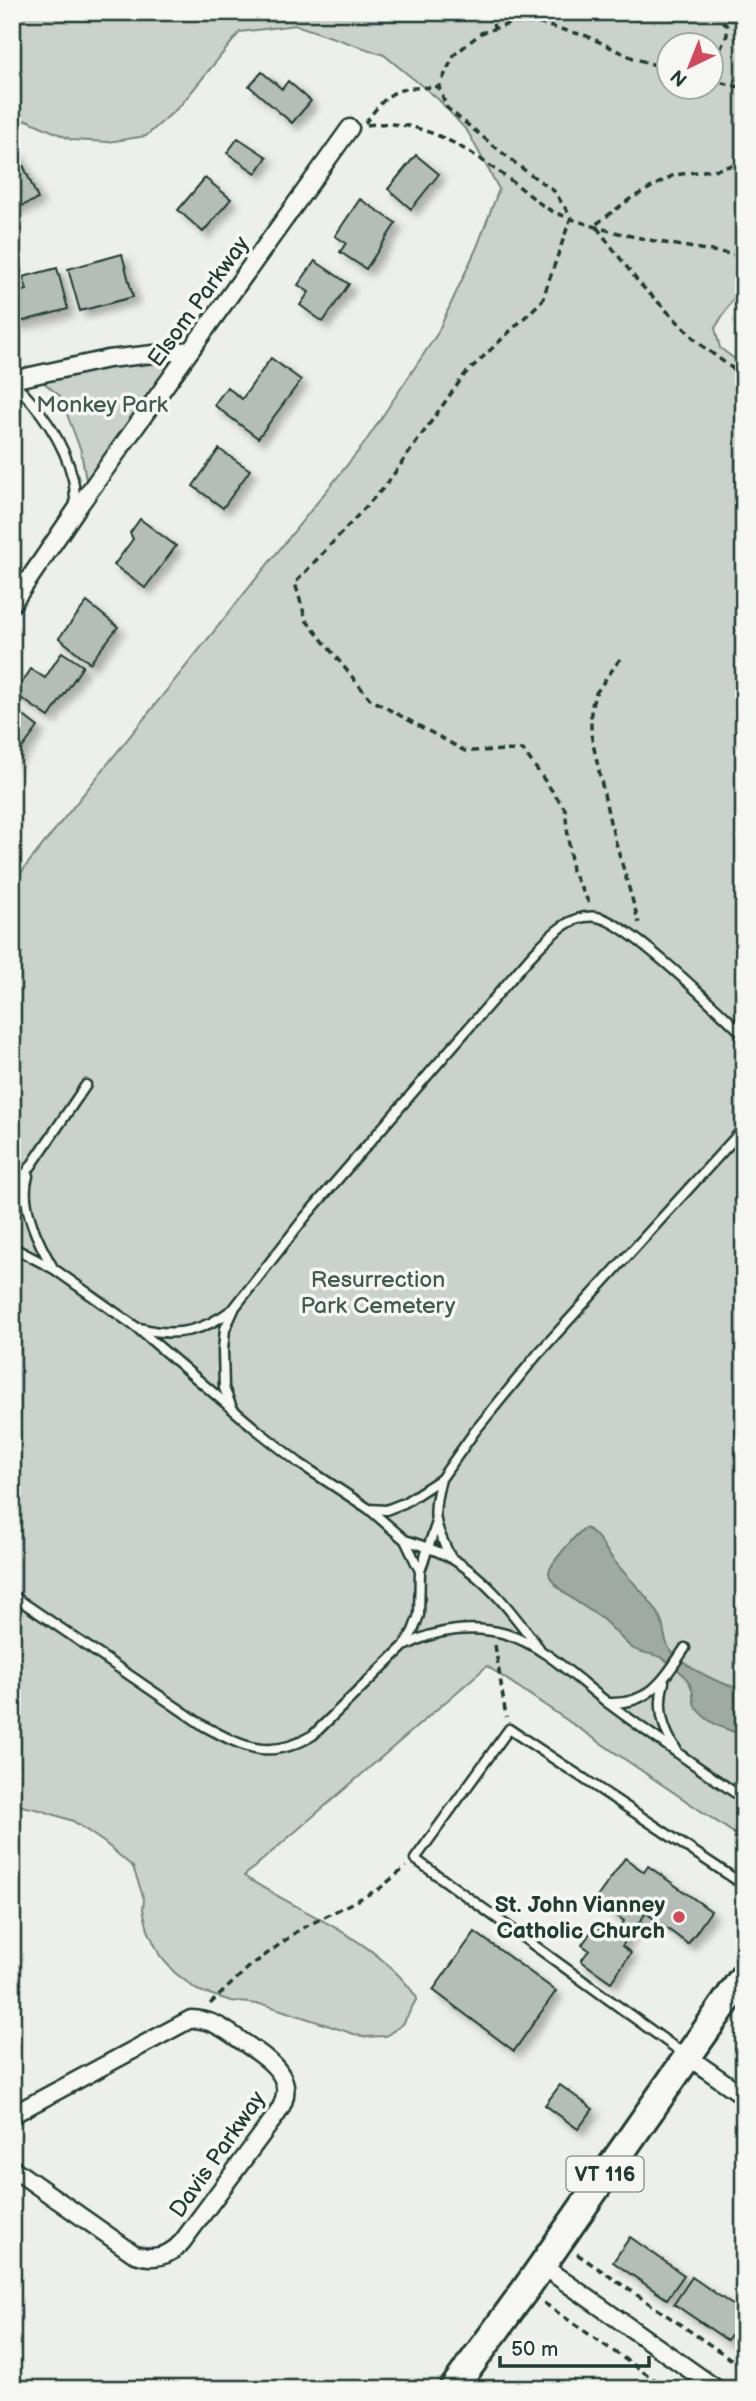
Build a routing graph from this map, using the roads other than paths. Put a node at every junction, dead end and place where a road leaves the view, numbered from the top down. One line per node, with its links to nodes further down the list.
1 (356, 127): 2 (street, Elsom Parkway)
2 (191, 350): 3 (street); 4 (street, Elsom Parkway)
3 (12, 381): 4 (lane)
4 (76, 510): 5 (street, Elsom Parkway)
5 (12, 604)
6 (744, 1035): 13 (lane)
7 (86, 1084): 9 (lane)
8 (744, 1128): 16 (lane)
9 (31, 1166): 10 (lane); 12 (lane)
10 (12, 1194)
11 (12, 1247): 12 (lane)
12 (54, 1269): 14 (lane)
13 (235, 1307): 14 (lane); 15 (lane)
14 (136, 1327): 15 (lane)
15 (232, 1409): 17 (lane)
16 (441, 1479): 17 (lane); 18 (lane)
17 (369, 1509): 19 (lane)
18 (436, 1525): 20 (lane); 21 (lane)
19 (405, 1540): 20 (lane); 22 (lane)
20 (428, 1548): 21 (lane); 22 (lane)
21 (451, 1558): 26 (lane)
22 (421, 1572): 24 (lane)
23 (12, 1595): 24 (lane)
24 (404, 1646): 26 (lane)
25 (685, 1648): 27 (lane)
26 (543, 1653): 28 (lane)
27 (666, 1676): 28 (lane); 29 (lane)
28 (607, 1703): 29 (lane)
29 (681, 1755): 30 (lane)
30 (744, 1799)
31 (744, 1885): 33 (lane)
32 (744, 1976): 33 (main road, VT 116)
33 (687, 2056): 34 (street); 37 (main road, VT 116)
34 (744, 2096)
35 (12, 2115): 36 (street, Davis Parkway)
36 (12, 2168)
37 (541, 2265): 38 (main road, VT 116); 39 (street)
38 (453, 2389)
39 (717, 2389)

